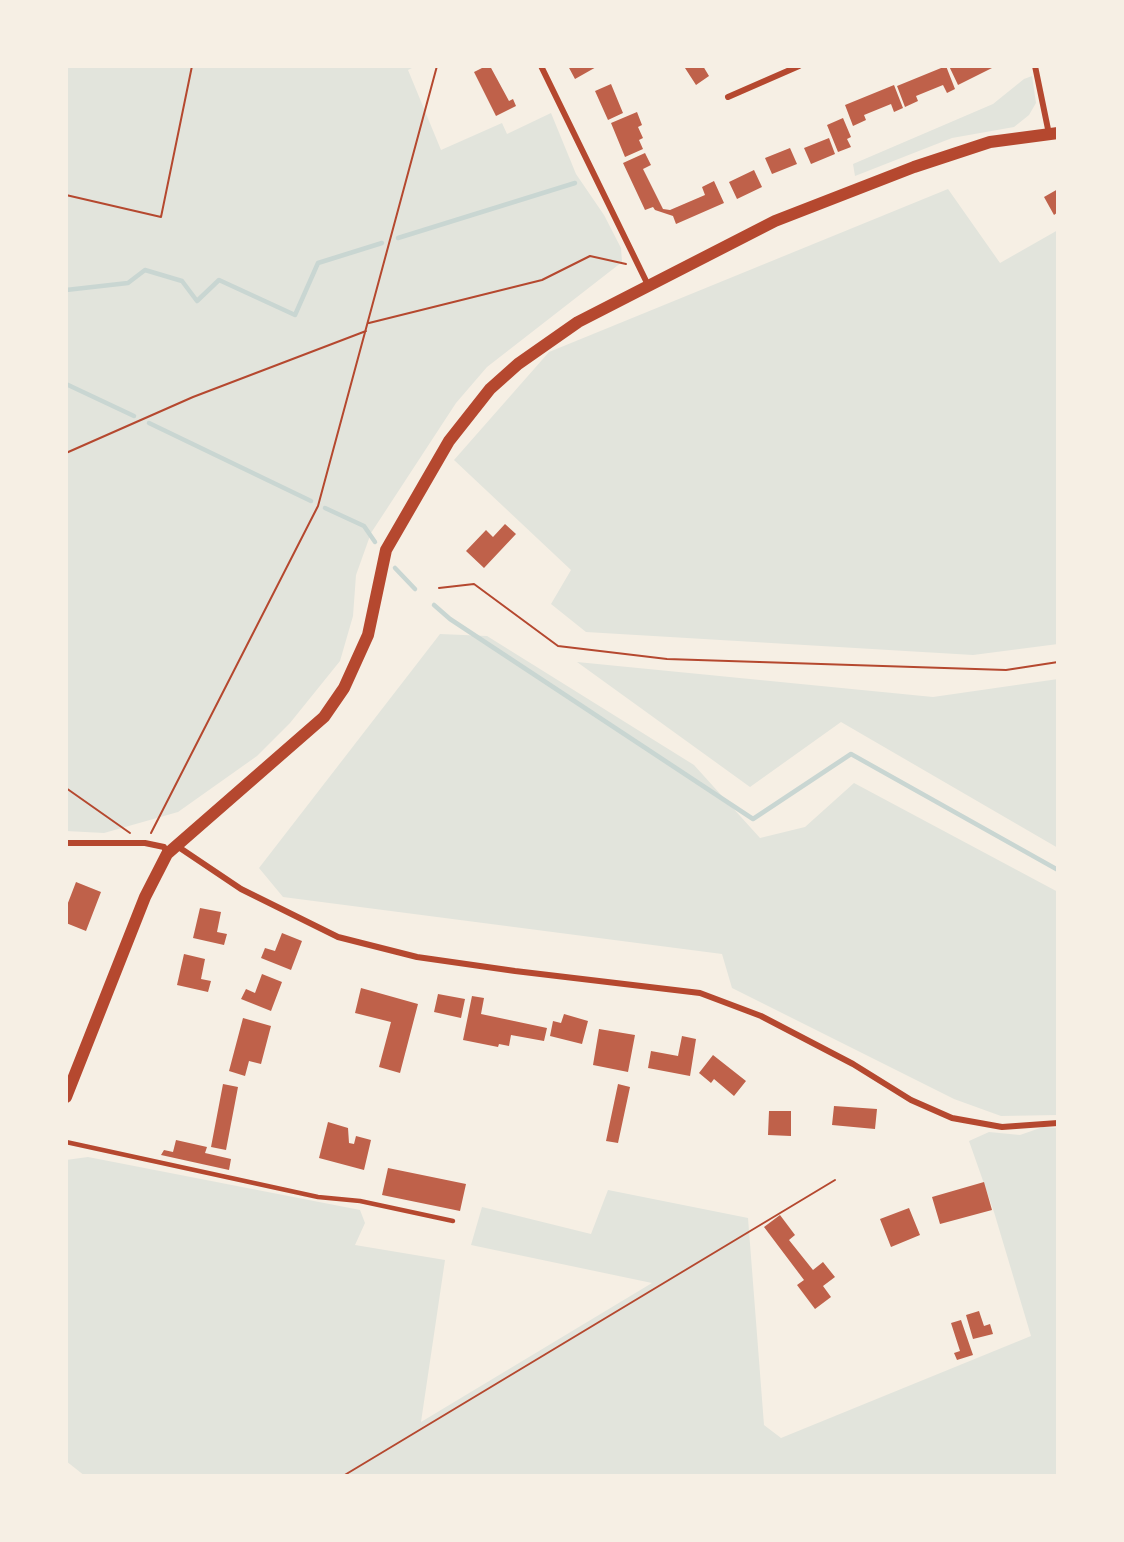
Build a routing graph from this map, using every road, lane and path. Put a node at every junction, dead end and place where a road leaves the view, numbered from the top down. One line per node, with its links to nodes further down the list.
1 (192, 66): 8 (path)
2 (437, 66): 11 (path)
3 (541, 66): 9 (street)
4 (799, 66): 6 (street)
5 (1035, 66): 7 (street)
6 (728, 97)
7 (1053, 134): 10 (main road)
8 (66, 195)
9 (638, 265): 10 (street); 11 (path)
10 (648, 285): 19 (main road)
11 (369, 323): 12 (path)
12 (366, 331): 13 (path); 18 (path)
13 (66, 453)
14 (439, 588): 15 (path)
15 (1058, 662)
16 (66, 789): 18 (path)
17 (66, 843): 18 (street)
18 (145, 843): 20 (street)
19 (177, 846): 20 (main road); 22 (street)
20 (167, 854): 21 (main road)
21 (66, 1097)
22 (1058, 1123)
23 (66, 1142): 25 (lane)
24 (835, 1180): 26 (path)
25 (453, 1221)
26 (343, 1476)

